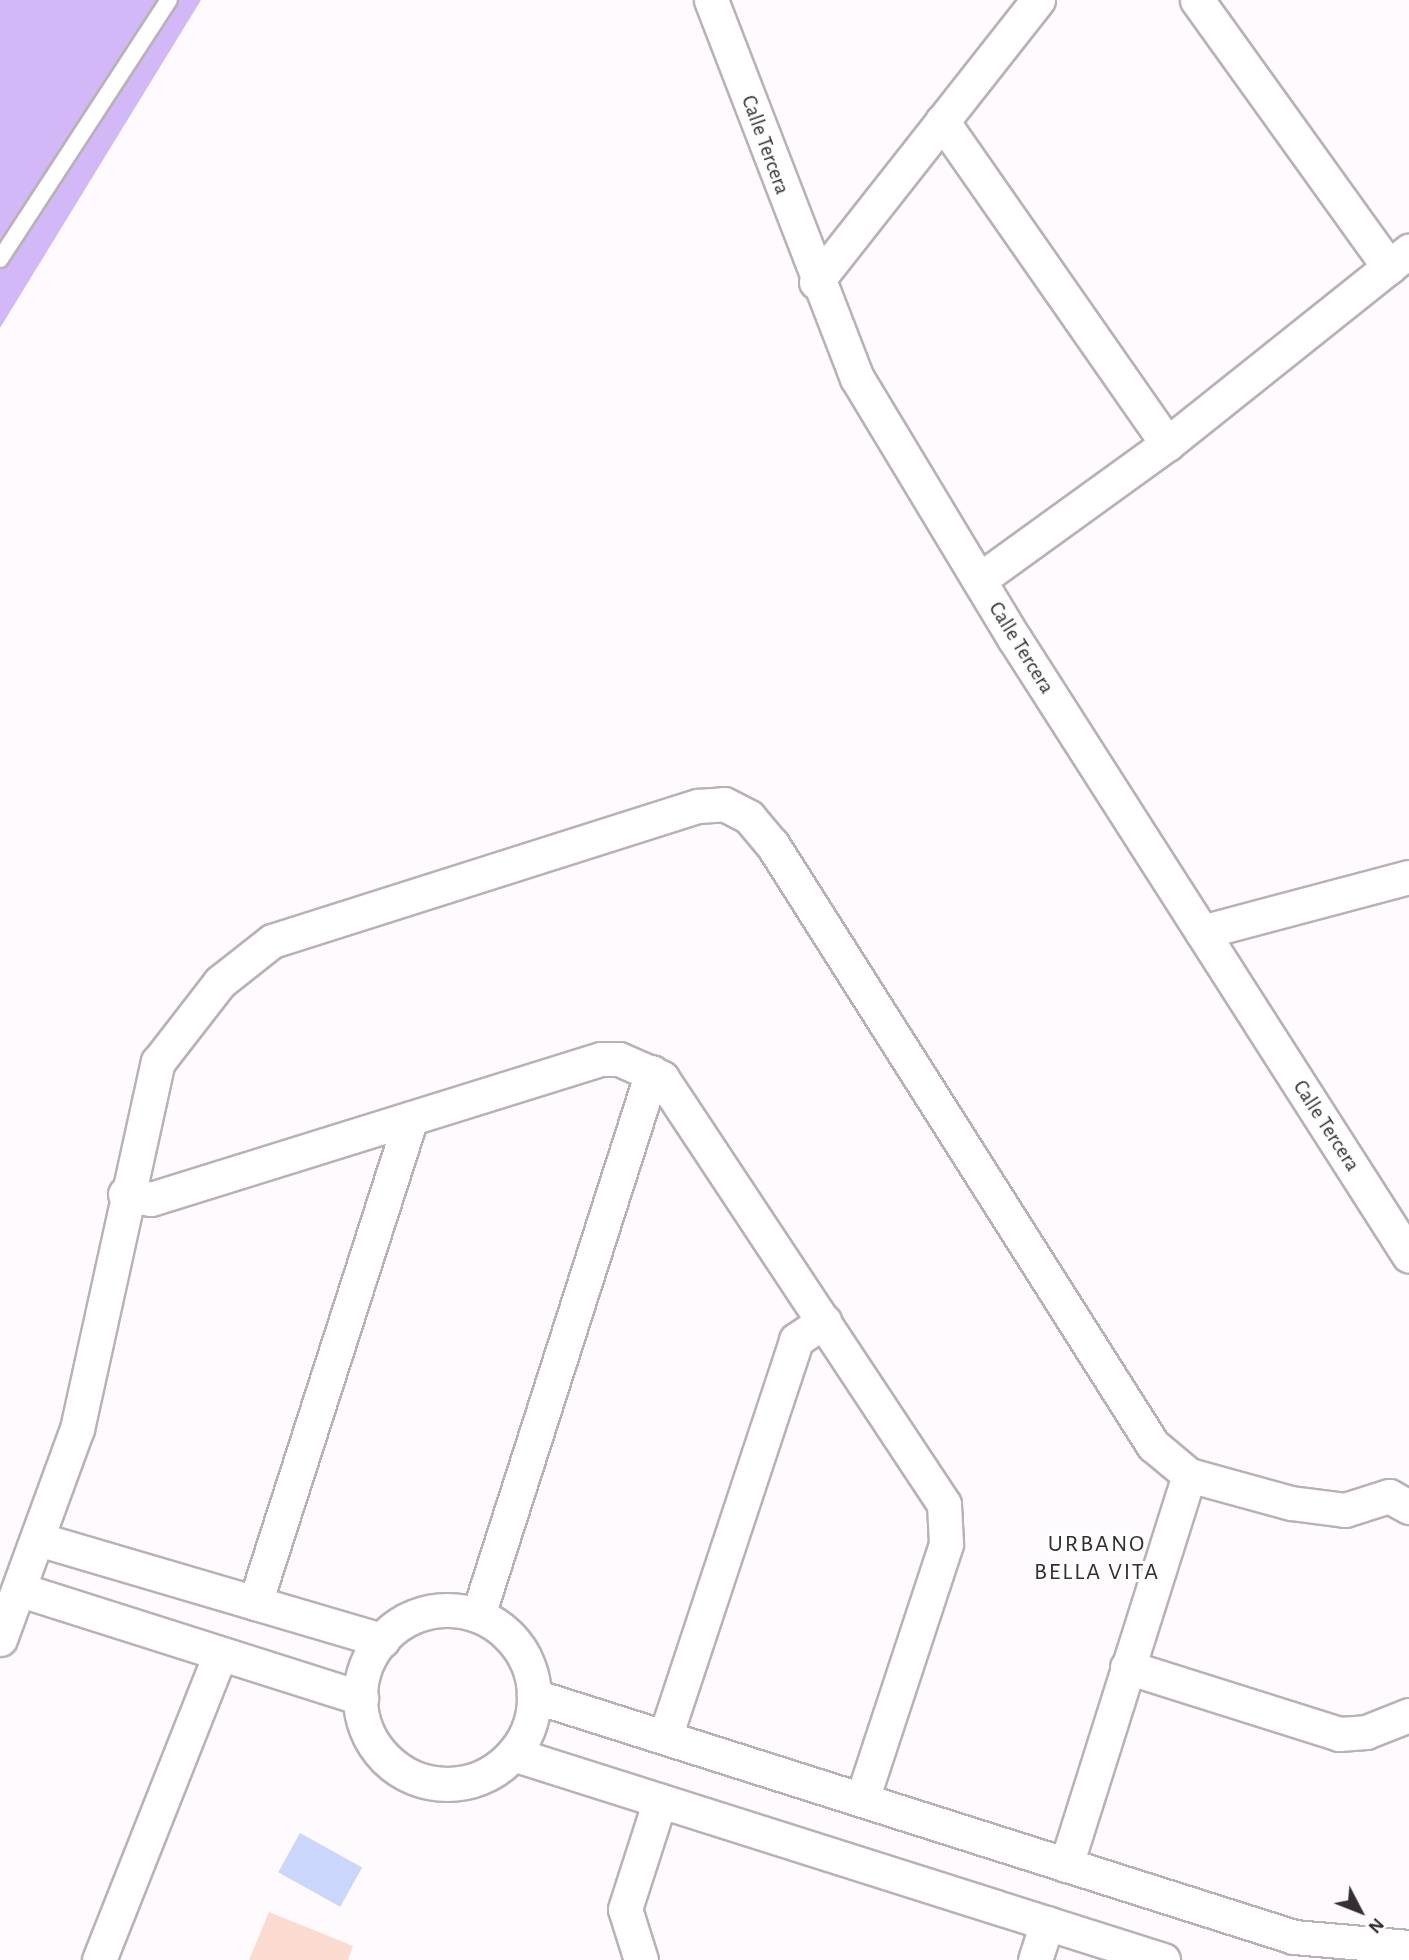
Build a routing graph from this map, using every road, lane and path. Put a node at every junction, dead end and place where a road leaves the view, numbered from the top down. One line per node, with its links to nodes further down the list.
1 (169, 0): 6 (lane)
2 (711, 0): 8 (street, Calle Tercera)
3 (1038, 0): 5 (street)
4 (1197, 0): 7 (street)
5 (942, 121): 8 (street); 9 (street)
6 (0, 259)
7 (1399, 259): 9 (street)
8 (816, 282): 10 (street, Calle Tercera)
9 (1167, 444): 10 (street)
10 (979, 580): 12 (street, Calle Tercera)
11 (1409, 877): 12 (street)
12 (1202, 932): 16 (street, Calle Tercera)
13 (652, 1072): 14 (street); 17 (street); 23 (street)
14 (411, 1118): 15 (street); 22 (street)
15 (125, 1194): 18 (street); 20 (street)
16 (1409, 1256)
17 (824, 1321): 31 (street); 34 (street)
18 (1189, 1475): 19 (street); 27 (street)
19 (1409, 1507)
20 (38, 1539): 21 (street); 22 (street)
21 (21, 1590): 24 (street); 26 (street)
22 (255, 1603): 25 (street)
23 (478, 1615): 25 (street); 28 (street)
24 (0, 1639)
25 (382, 1640): 29 (street)
26 (220, 1654): 29 (street); 38 (street)
27 (1127, 1667): 30 (street); 35 (street)
28 (534, 1696): 31 (street); 32 (street)
29 (361, 1698): 32 (street)
30 (1409, 1715)
31 (665, 1737): 34 (street)
32 (513, 1754): 33 (street)
33 (660, 1800): 36 (street); 39 (street)
34 (862, 1800): 35 (street)
35 (1066, 1865): 37 (street)
36 (1047, 1923): 40 (street); 41 (street)
37 (1409, 1947)
38 (99, 1960)
39 (641, 1960)
40 (1035, 1960)
41 (1163, 1960)

